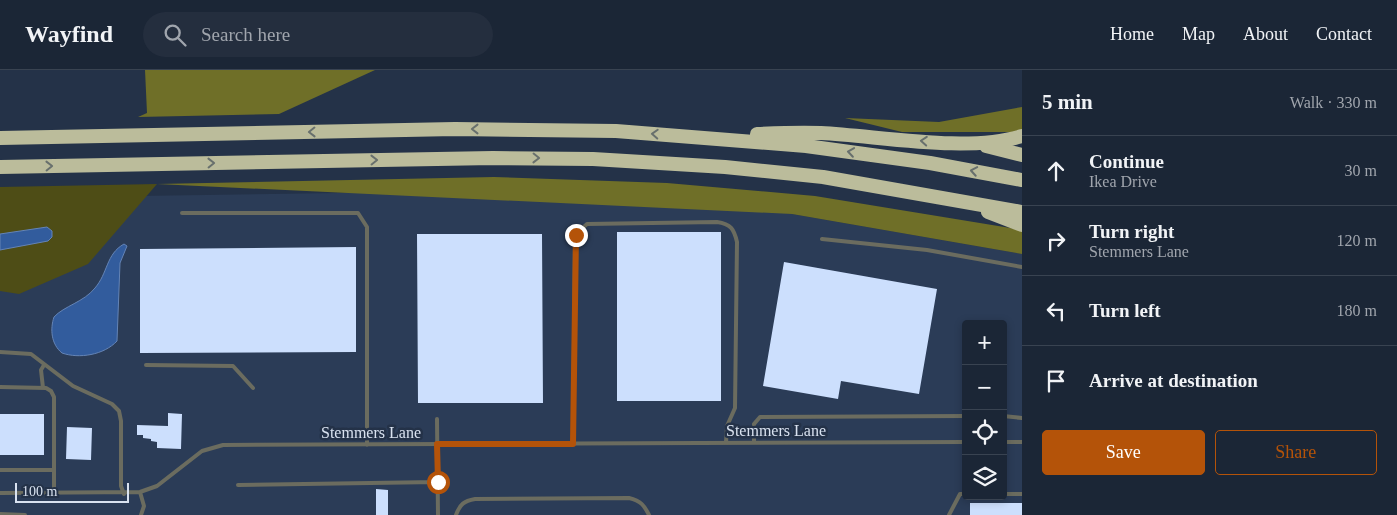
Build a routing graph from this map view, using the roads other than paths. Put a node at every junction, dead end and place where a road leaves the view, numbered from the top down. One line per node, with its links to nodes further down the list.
1 (680, 135): 3 (highway, one-way to 3); 4 (highway, one-way to 1); 7 (highway, one-way to 1)
2 (1022, 136): 4 (highway)
3 (0, 138)
4 (973, 143): 5 (highway)
5 (1022, 155)
6 (0, 167): 8 (highway, one-way to 8)
7 (1022, 180)
8 (974, 205): 9 (highway); 11 (highway)
9 (1022, 212)
10 (182, 213): 29 (lane)
11 (1022, 225)
12 (822, 239): 13 (lane)
13 (1022, 267)
14 (0, 352): 15 (lane)
15 (44, 365): 18 (lane); 39 (lane)
16 (146, 365): 19 (lane)
17 (0, 387): 18 (lane)
18 (43, 388): 33 (lane)
19 (253, 388)
20 (962, 416): 28 (lane)
21 (1007, 416): 22 (lane)
22 (1022, 418)
23 (437, 419): 30 (lane)
24 (962, 442): 28 (lane, Stemmers Lane)
25 (1007, 442): 26 (lane)
26 (1022, 442)
27 (726, 443): 28 (lane, Stemmers Lane); 31 (lane, Stemmers Lane); 31 (lane)
28 (754, 443)
29 (366, 444): 30 (lane, Stemmers Lane); 36 (lane, Stemmers Lane)
30 (437, 444): 31 (lane, Stemmers Lane); 34 (lane)
31 (573, 444)
32 (0, 470): 33 (lane)
33 (54, 470): 38 (lane)
34 (438, 482): 35 (lane); 46 (lane)
35 (238, 485)
36 (140, 492): 39 (lane, Stemmers Lane); 45 (lane)
37 (0, 493): 38 (lane, Stemmers Lane)
38 (54, 493): 39 (lane, Stemmers Lane)
39 (124, 494)
40 (962, 494): 49 (lane)
41 (1007, 494): 42 (lane)
42 (1022, 494)
43 (0, 514): 44 (lane)
44 (26, 515)
45 (141, 515)
46 (438, 515)
47 (456, 515): 48 (lane)
48 (648, 515)
49 (949, 515)

